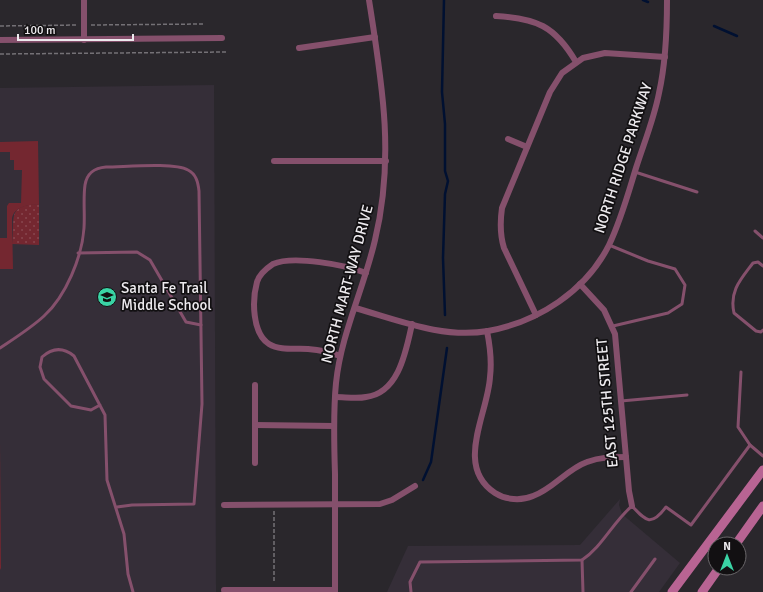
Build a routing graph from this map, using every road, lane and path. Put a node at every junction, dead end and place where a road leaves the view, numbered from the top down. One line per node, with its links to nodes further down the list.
1 (84, 0): 6 (street)
2 (369, 0): 8 (street, NORTH MART-WAY DRIVE)
3 (667, 0): 15 (street, NORTH RIDGE PARKWAY)
4 (496, 16): 16 (street)
5 (203, 24): 6 (path)
6 (84, 25): 7 (path); 11 (street)
7 (0, 26)
8 (375, 37): 12 (street); 20 (street, NORTH MART-WAY DRIVE)
9 (222, 38): 11 (street)
10 (0, 40): 11 (street)
11 (84, 40)
12 (299, 48)
13 (228, 52): 14 (path)
14 (0, 54)
15 (665, 57): 16 (street); 21 (street, NORTH RIDGE PARKWAY)
16 (576, 62): 18 (street)
17 (508, 138): 18 (street)
18 (527, 146): 31 (street)
19 (274, 161): 20 (street)
20 (386, 161): 28 (street, NORTH MART-WAY DRIVE)
21 (635, 172): 22 (lane); 25 (street, NORTH RIDGE PARKWAY)
22 (698, 192)
23 (755, 231): 24 (lane)
24 (763, 238)
25 (609, 245): 29 (street, NORTH RIDGE PARKWAY); 34 (lane)
26 (78, 253): 33 (lane); 33 (lane); 37 (lane)
27 (763, 266): 35 (lane)
28 (366, 273): 30 (street, NORTH MART-WAY DRIVE); 38 (street)
29 (580, 284): 31 (street, NORTH RIDGE PARKWAY); 34 (street, EAST 125TH STREET)
30 (356, 308): 32 (street); 38 (street, NORTH MART-WAY DRIVE)
31 (536, 316): 36 (street)
32 (412, 324): 36 (street); 42 (street)
33 (201, 325): 58 (lane)
34 (613, 326): 43 (street, EAST 125TH STREET)
35 (763, 330)
36 (488, 331): 49 (street)
37 (0, 348)
38 (340, 356): 42 (street, NORTH MART-WAY DRIVE)
39 (741, 372): 47 (lane)
40 (255, 386): 45 (street)
41 (687, 395): 43 (lane)
42 (336, 397): 46 (street, NORTH MART-WAY DRIVE)
43 (621, 401): 49 (street, EAST 125TH STREET)
44 (100, 405): 44 (lane); 58 (lane)
45 (255, 425): 46 (street); 50 (street)
46 (334, 426): 55 (street, NORTH MART-WAY DRIVE)
47 (750, 445): 48 (lane); 56 (lane)
48 (763, 456)
49 (626, 457): 56 (street, EAST 125TH STREET)
50 (255, 463)
51 (763, 470): 70 (main road)
52 (415, 486): 55 (street)
53 (224, 505): 54 (street)
54 (274, 505): 55 (street); 64 (path)
55 (335, 505): 65 (street, NORTH MART-WAY DRIVE)
56 (632, 506): 61 (lane)
57 (763, 506): 59 (main road)
58 (117, 508): 66 (lane)
59 (742, 536)
60 (655, 559): 69 (lane)
61 (582, 560): 67 (lane); 68 (lane)
62 (713, 576): 71 (main road)
63 (224, 590): 64 (street, NORTH MART-WAY DRIVE)
64 (274, 590): 65 (street, NORTH MART-WAY DRIVE)
65 (335, 591)
66 (132, 592)
67 (411, 592)
68 (583, 592)
69 (631, 592)
70 (672, 592)
71 (702, 592)

